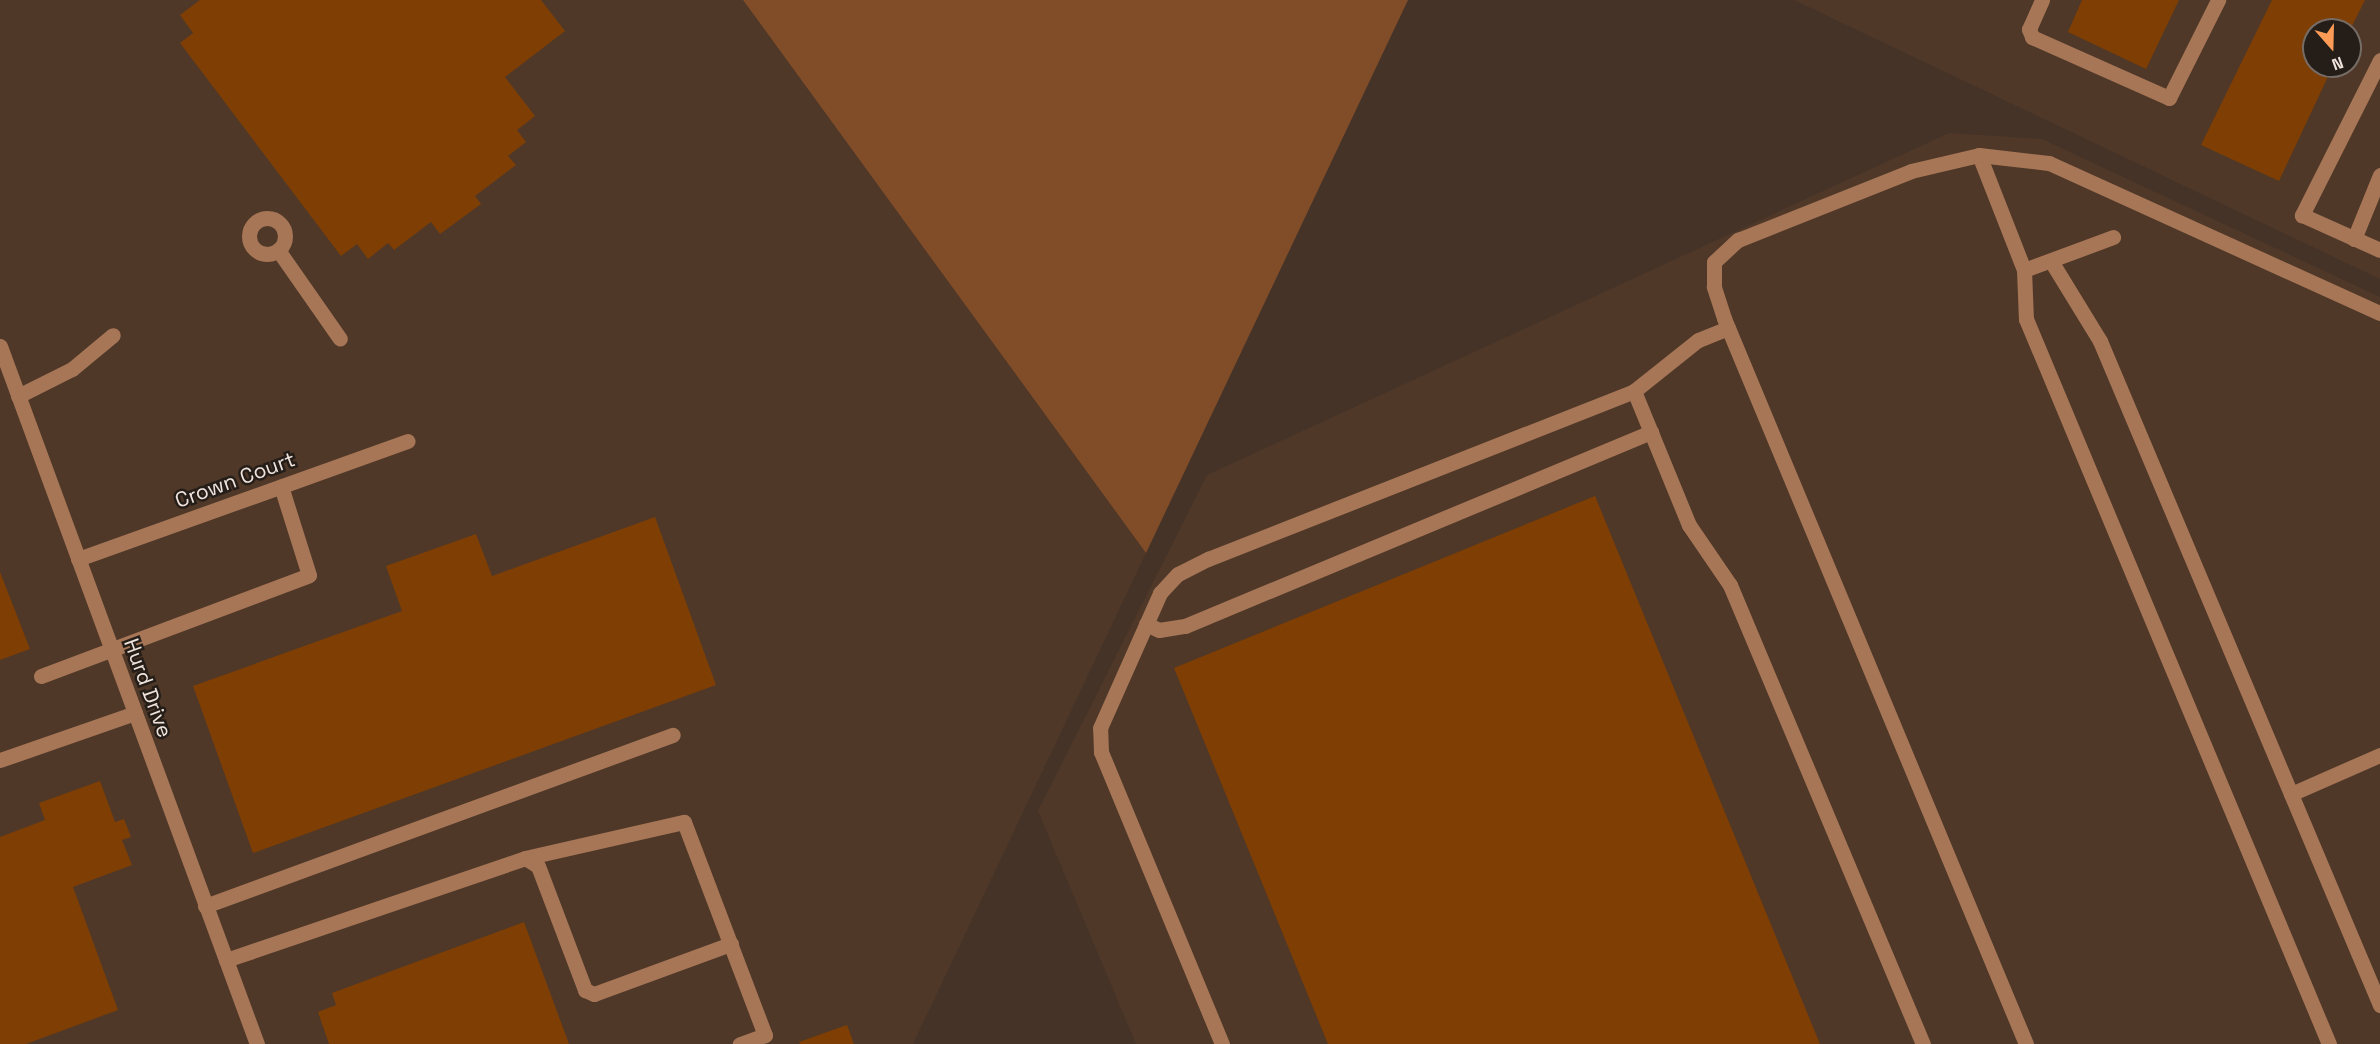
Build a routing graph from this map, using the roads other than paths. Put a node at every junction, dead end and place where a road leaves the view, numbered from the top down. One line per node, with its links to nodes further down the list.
1 (2042, 0): 2 (street)
2 (2218, 0)
3 (2380, 60): 7 (street)
4 (1979, 155): 11 (street); 12 (street); 13 (street)
5 (2380, 175): 7 (street)
6 (2113, 237): 10 (street)
7 (2354, 238): 9 (street)
8 (278, 250): 15 (street)
9 (2380, 250)
10 (2051, 261): 11 (street); 30 (street)
11 (2024, 270): 41 (street)
12 (2380, 313)
13 (1728, 328): 17 (street); 40 (street)
14 (112, 335): 18 (street)
15 (340, 339)
16 (0, 346): 18 (street, Hurd Drive)
17 (1634, 391): 19 (street); 23 (street)
18 (18, 396): 22 (street, Hurd Drive)
19 (1651, 432): 23 (street); 39 (street)
20 (408, 441): 21 (street, Crown Court)
21 (281, 486): 22 (street, Crown Court); 24 (street)
22 (78, 559): 24 (street, Hurd Drive)
23 (1146, 624): 38 (street)
24 (112, 650): 25 (street); 26 (street, Hurd Drive)
25 (41, 676)
26 (135, 713): 29 (street); 32 (street, Hurd Drive)
27 (673, 735): 32 (street)
28 (2380, 755): 30 (street)
29 (0, 760)
30 (2291, 794): 35 (street)
31 (525, 858): 33 (street); 33 (street); 34 (street)
32 (205, 906): 34 (street, Hurd Drive)
33 (731, 944): 37 (street)
34 (226, 960): 36 (street, Hurd Drive)
35 (2380, 1005)
36 (257, 1044)
37 (740, 1044)
38 (1222, 1044)
39 (1923, 1044)
40 (2026, 1044)
41 (2328, 1044)

